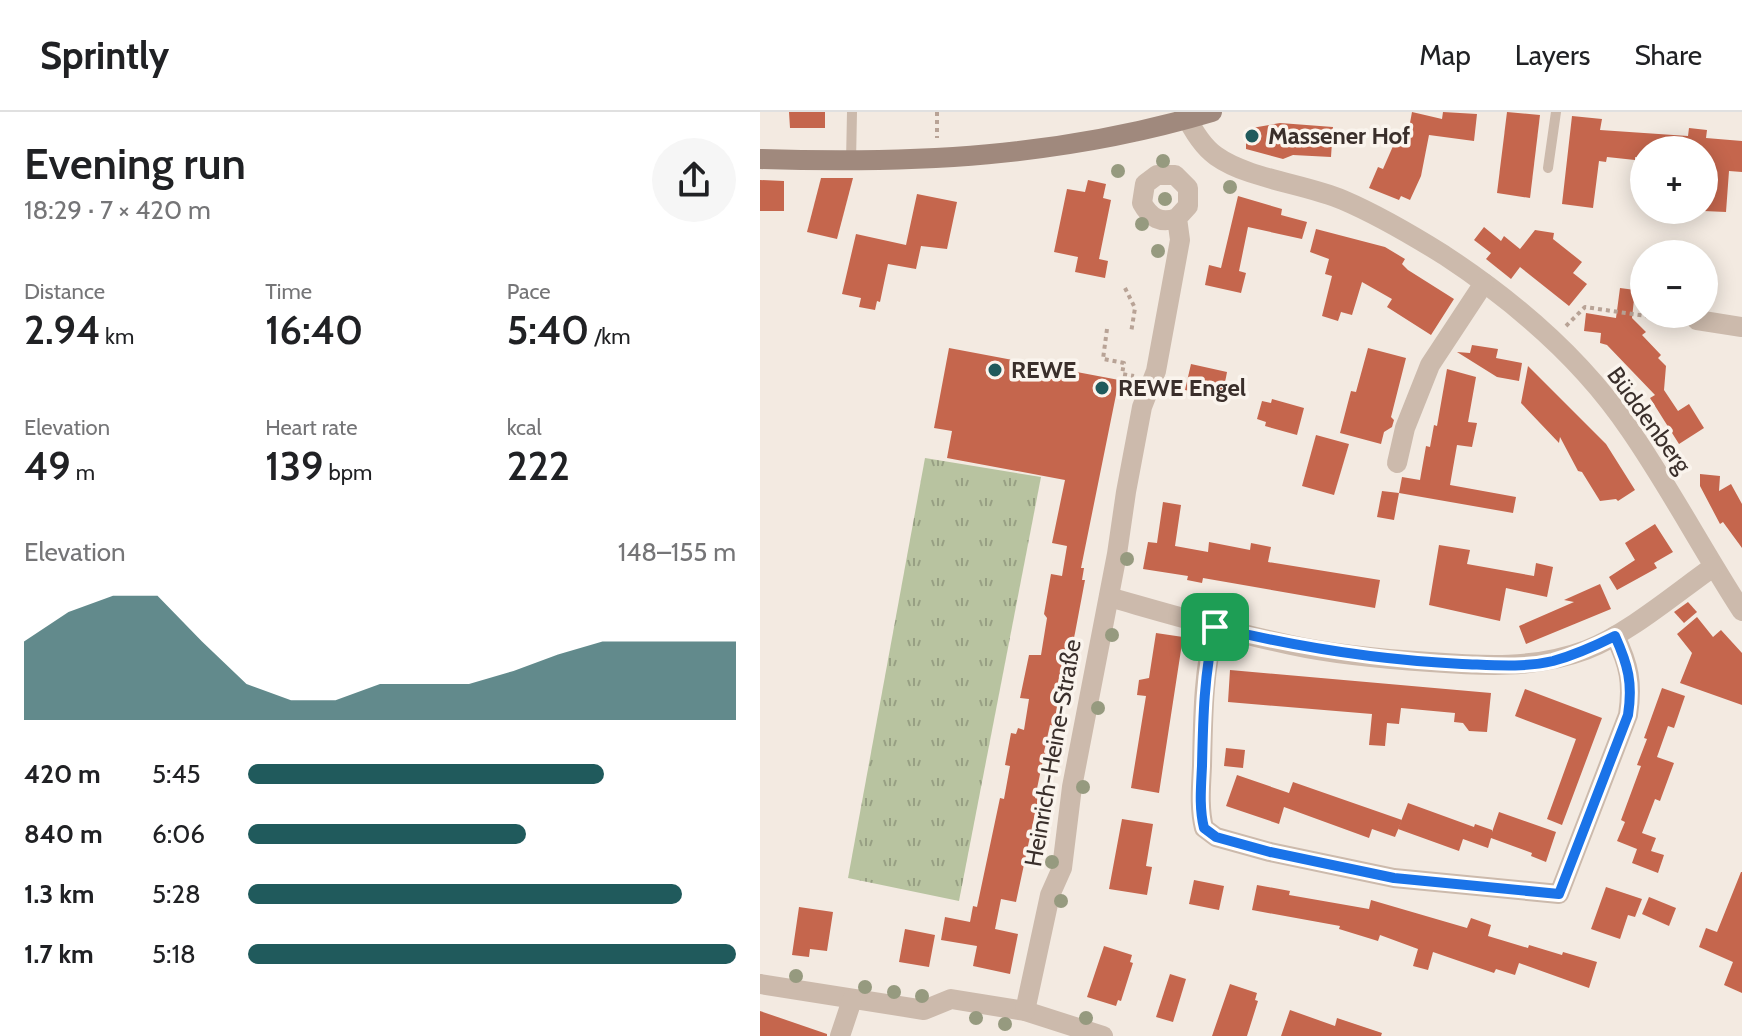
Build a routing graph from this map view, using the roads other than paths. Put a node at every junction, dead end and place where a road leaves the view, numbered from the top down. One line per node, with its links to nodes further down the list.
1 (852, 112): 6 (lane)
2 (1212, 112): 4 (main road)
3 (1556, 112): 7 (lane)
4 (1186, 116): 6 (main road); 9 (street, Büddenberg)
5 (760, 159): 6 (main road)
6 (851, 162)
7 (1548, 168)
8 (1177, 218): 14 (street, Heinrich-Heine-Straße)
9 (1484, 283): 12 (street); 13 (street, Büddenberg)
10 (1718, 323): 11 (street)
11 (1742, 327)
12 (1397, 463)
13 (1713, 567): 15 (street, Büddenberg); 17 (street)
14 (1109, 597): 16 (street); 20 (street, Heinrich-Heine-Straße)
15 (1742, 611)
16 (1215, 627): 17 (street); 17 (street)
17 (1615, 636)
18 (760, 984): 19 (street)
19 (852, 1000): 20 (street); 21 (street)
20 (1025, 1011): 22 (street)
21 (840, 1036)
22 (1103, 1036)

